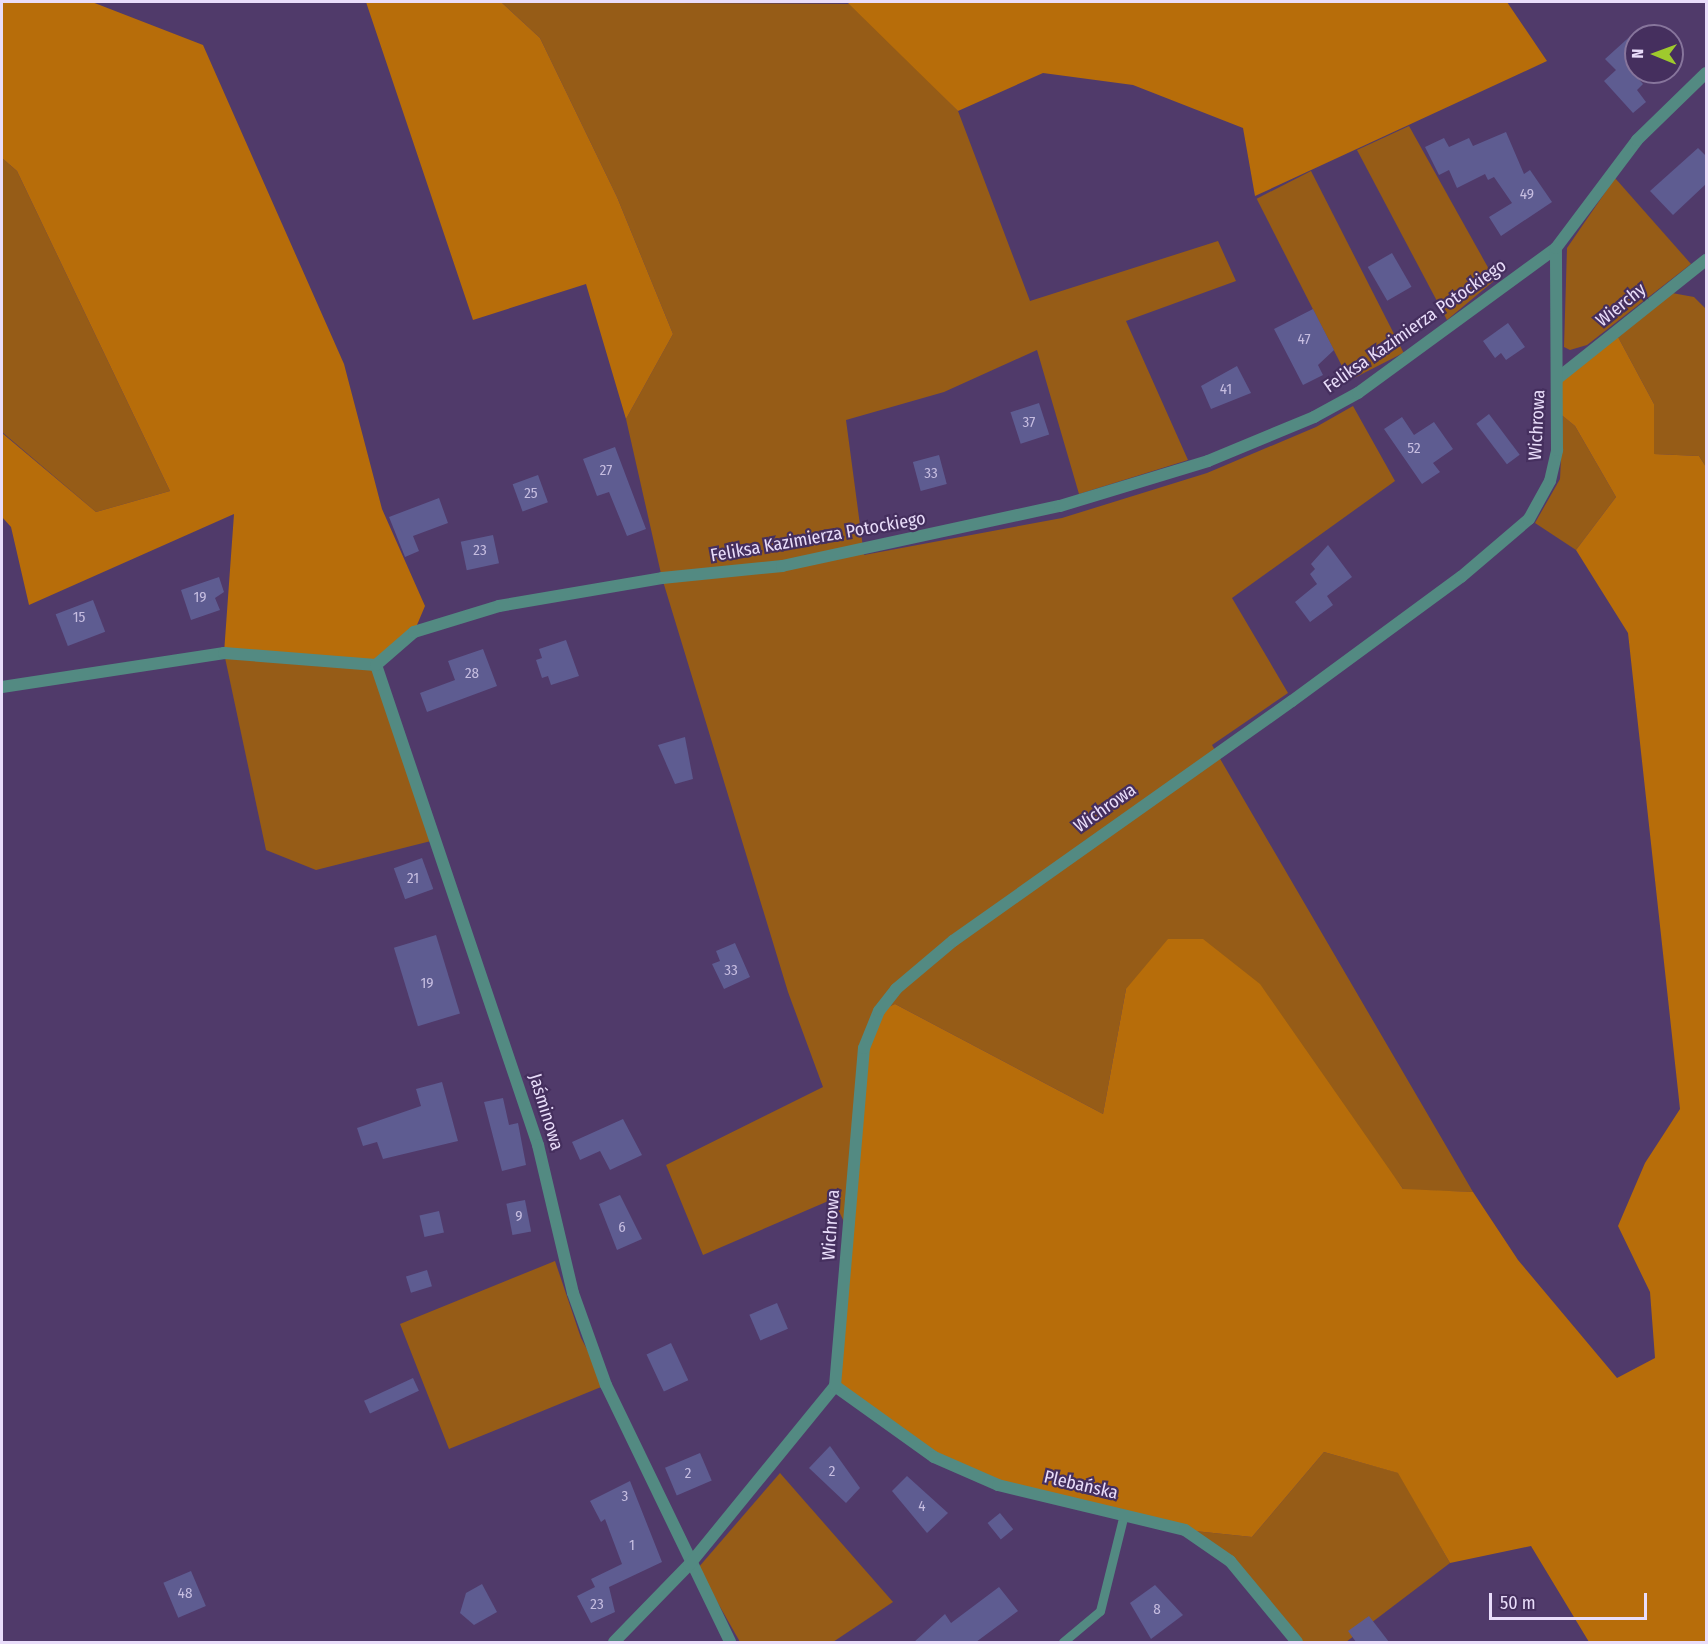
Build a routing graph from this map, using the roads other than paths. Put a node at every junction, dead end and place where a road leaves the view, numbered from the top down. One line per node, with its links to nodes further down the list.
1 (1707, 73): 2 (street)
2 (1556, 248): 4 (street, Wichrowa); 5 (street, Feliksa Kazimierza Potockiego)
3 (1707, 260): 4 (street, Wierchy)
4 (1558, 378): 7 (street, Wichrowa)
5 (376, 665): 6 (street); 9 (street, Jaśminowa)
6 (2, 687)
7 (835, 1386): 8 (street, Plebańska); 9 (street)
8 (1124, 1514): 12 (lane); 13 (street, Plebańska)
9 (689, 1565): 10 (street); 11 (street, Jaśminowa)
10 (614, 1642)
11 (730, 1642)
12 (1063, 1642)
13 (1298, 1642)

